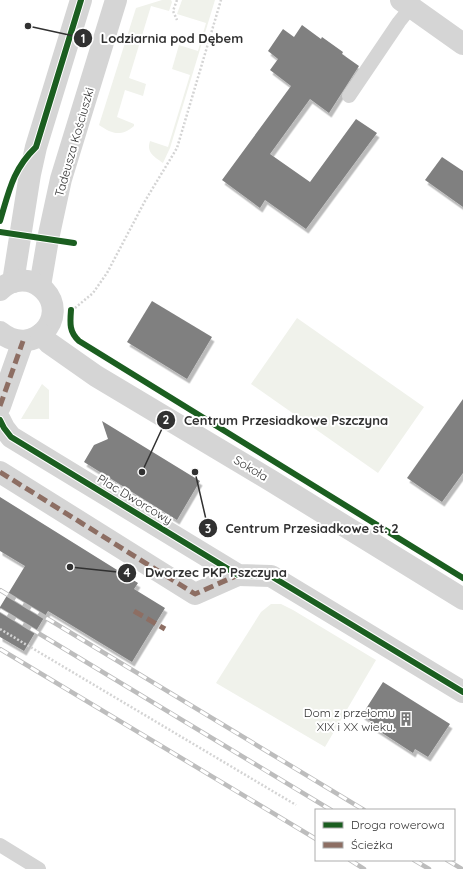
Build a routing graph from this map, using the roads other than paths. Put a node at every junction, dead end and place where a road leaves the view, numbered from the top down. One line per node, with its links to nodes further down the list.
1 (81, 0): 6 (street)
2 (116, 0): 7 (street, Tadeusza Kościuszki)
3 (406, 3): 4 (street); 5 (lane)
4 (463, 44)
5 (349, 96)
6 (7, 286): 7 (street)
7 (40, 286): 9 (street)
8 (0, 332): 9 (street)
9 (32, 338): 10 (street); 14 (street, Sokoła)
10 (0, 406)
11 (0, 420): 13 (street, Plac Dworcowy)
12 (0, 472): 13 (street)
13 (238, 575): 15 (street, Plac Dworcowy)
14 (463, 599)
15 (463, 692)
16 (0, 845): 17 (lane)
17 (39, 869)

